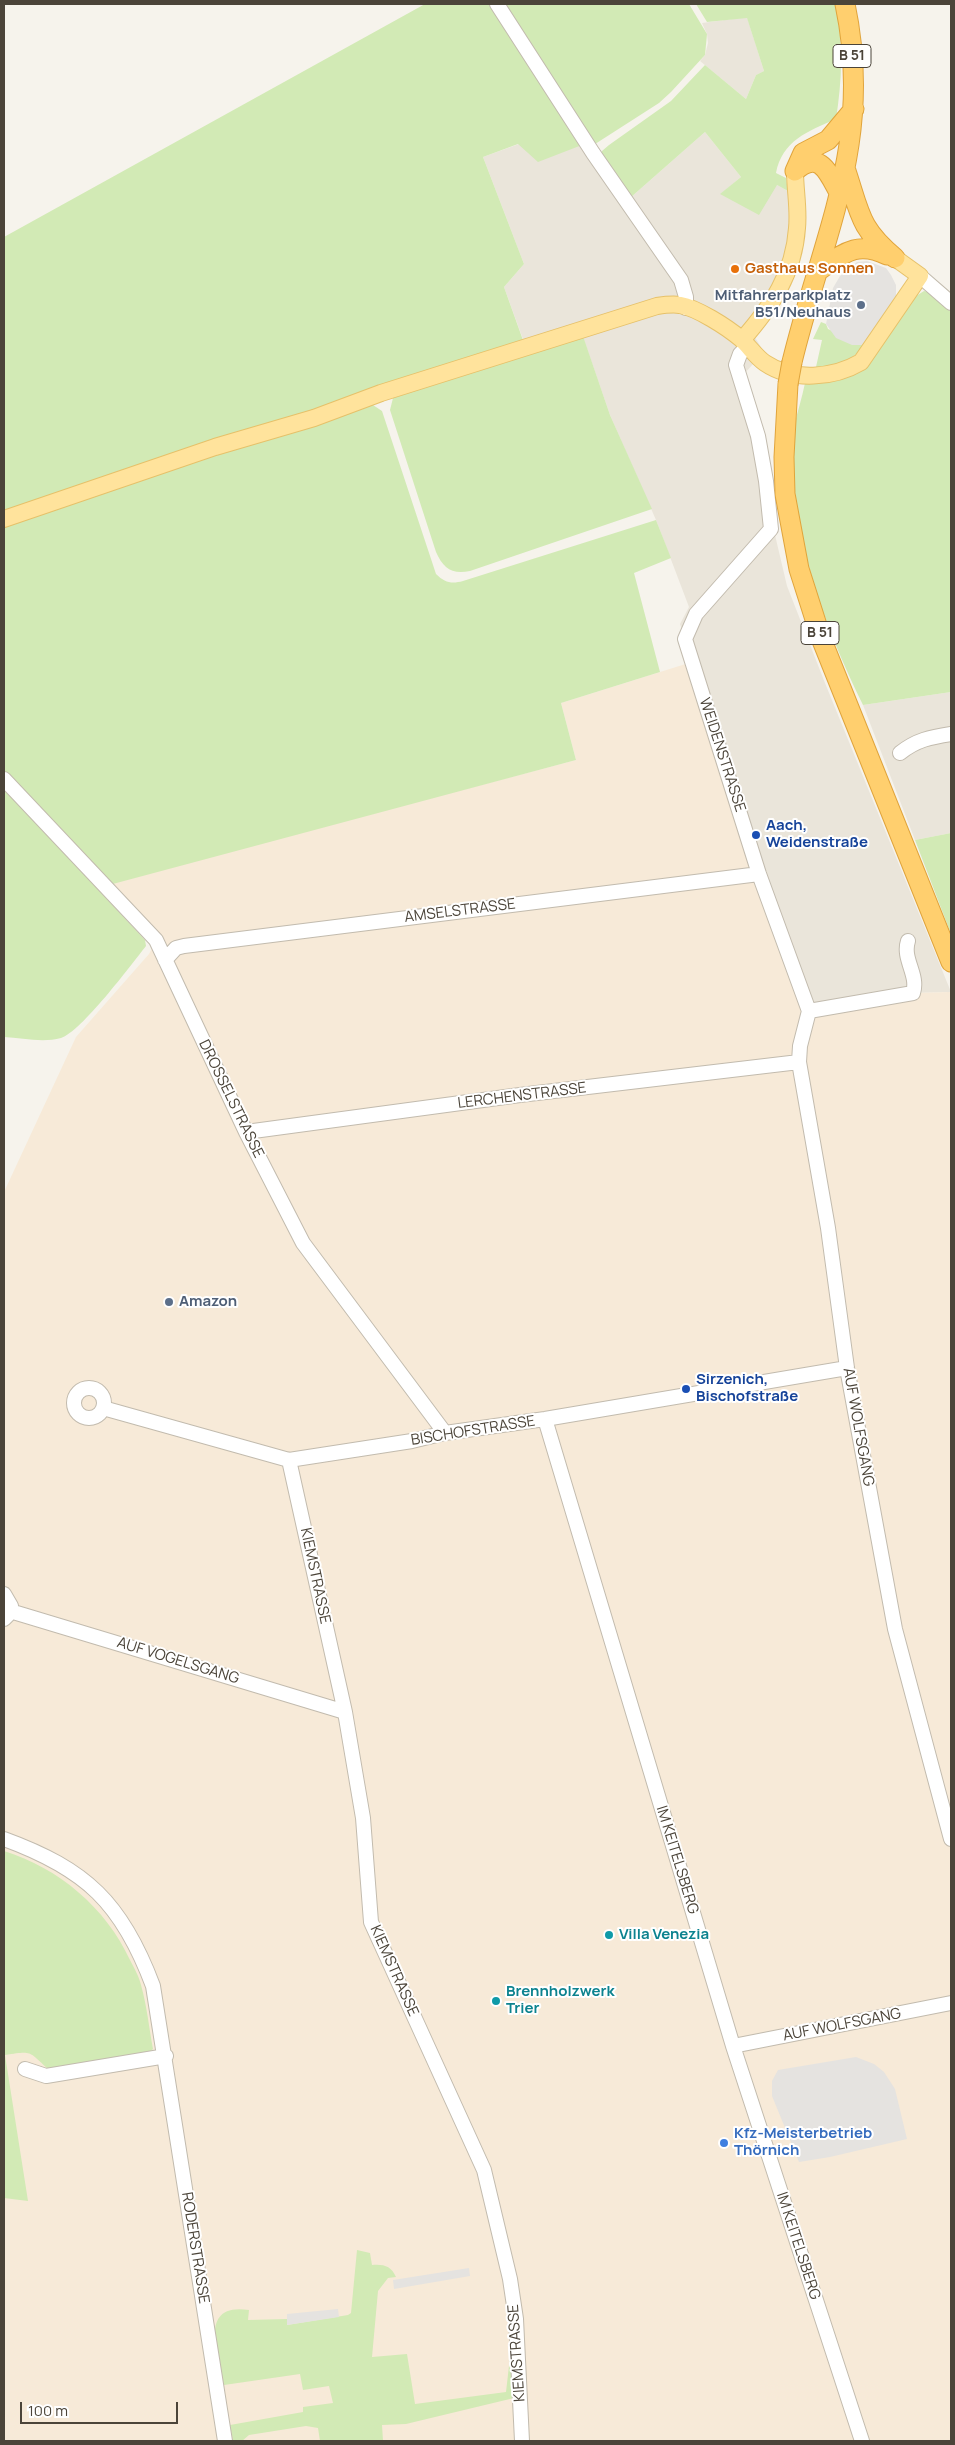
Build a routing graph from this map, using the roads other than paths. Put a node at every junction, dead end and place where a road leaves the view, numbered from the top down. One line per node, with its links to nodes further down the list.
1 (497, 4): 11 (street)
2 (844, 4): 3 (highway, B 51)
3 (854, 109): 4 (highway); 5 (highway, B 51)
4 (795, 170): 6 (highway); 12 (main road)
5 (846, 171): 6 (highway, B 51); 7 (highway)
6 (840, 196): 8 (highway, B 51)
7 (895, 258): 8 (highway); 9 (main road)
8 (818, 271): 20 (highway, B 51, bridge)
9 (920, 276): 10 (street); 12 (main road)
10 (951, 302)
11 (686, 308): 12 (main road); 13 (main road)
12 (745, 343): 17 (street, WEIDENSTRASSE)
13 (4, 519)
14 (951, 734): 15 (street)
15 (900, 753)
16 (4, 779): 19 (street, DROSSELSTRASSE)
17 (759, 874): 19 (street, AMSELSTRASSE); 21 (street, WEIDENSTRASSE)
18 (908, 940): 21 (street)
19 (165, 960): 23 (street, DROSSELSTRASSE)
20 (951, 962)
21 (809, 1011): 22 (street, AUF WOLFSGANG)
22 (799, 1062): 23 (street, LERCHENSTRASSE); 24 (street, AUF WOLFSGANG)
23 (246, 1132): 27 (street, DROSSELSTRASSE)
24 (847, 1368): 26 (street, BISCHOFSTRASSE); 33 (street, AUF WOLFSGANG)
25 (104, 1408): 28 (street, BISCHOFSTRASSE)
26 (545, 1419): 27 (street, BISCHOFSTRASSE); 35 (street, IM KEITELSBERG)
27 (445, 1433): 28 (street, BISCHOFSTRASSE)
28 (289, 1460): 31 (street, KIEMSTRASSE)
29 (4, 1594): 30 (street, AUF VOGELSGANG)
30 (7, 1615): 31 (street, AUF VOGELSGANG)
31 (345, 1712): 39 (street, KIEMSTRASSE)
32 (4, 1839): 36 (street, RODERSTRASSE)
33 (951, 1839)
34 (951, 2003): 35 (street, AUF WOLFSGANG)
35 (733, 2046): 40 (street, IM KEITELSBERG)
36 (166, 2056): 37 (street); 38 (street, RODERSTRASSE)
37 (25, 2069)
38 (225, 2441)
39 (522, 2441)
40 (862, 2441)

